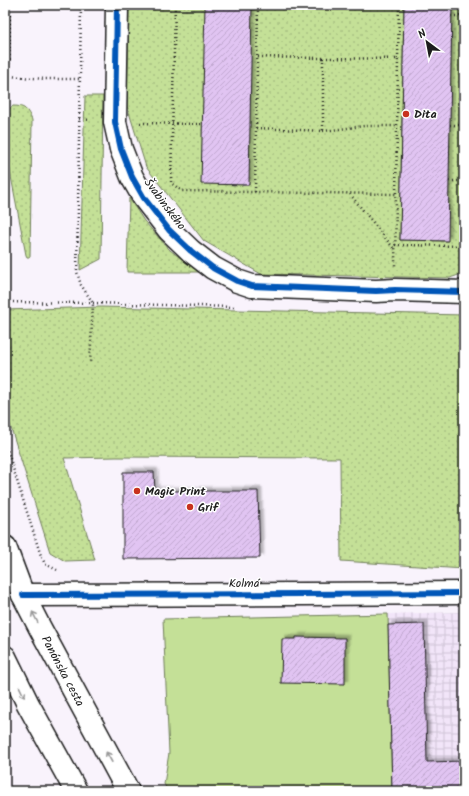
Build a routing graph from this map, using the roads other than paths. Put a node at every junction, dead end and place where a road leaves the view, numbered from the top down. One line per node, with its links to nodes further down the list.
1 (117, 5): 2 (street, Švabinského)
2 (464, 292)
3 (5, 547): 5 (street, Panónska cesta)
4 (464, 593): 5 (street, Kolmá)
5 (23, 595): 8 (street, Panónska cesta, one-way to 5)
6 (5, 657): 7 (street, one-way to 7)
7 (76, 791)
8 (128, 791)

